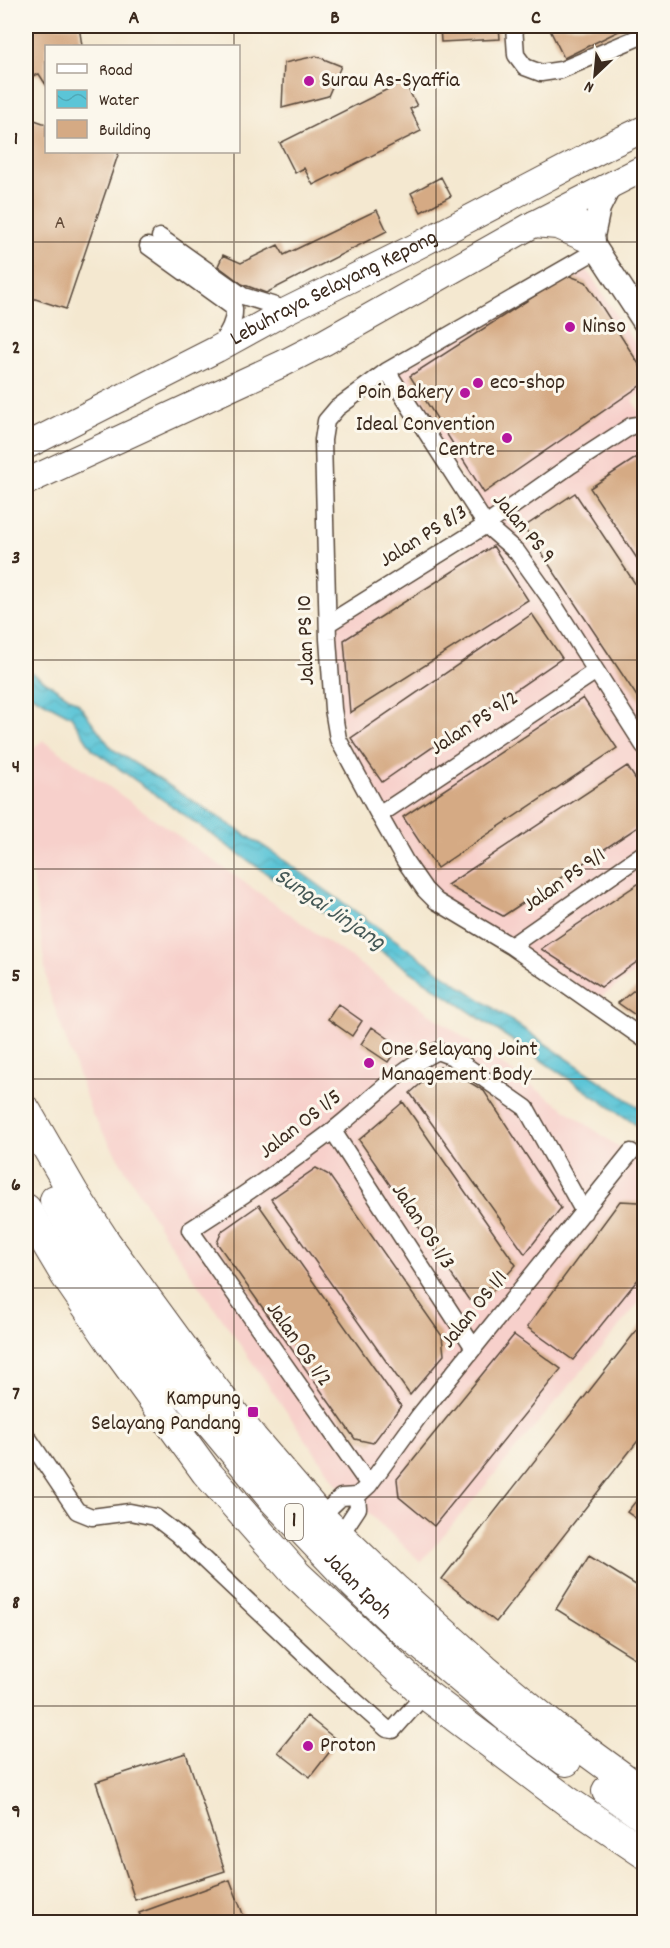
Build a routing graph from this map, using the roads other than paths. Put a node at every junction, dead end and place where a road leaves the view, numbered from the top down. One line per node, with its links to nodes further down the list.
1 (514, 26): 2 (street)
2 (645, 35)
3 (645, 129): 4 (main road, Lebuhraya Selayang Kepong)
4 (581, 160): 7 (main road); 12 (main road, Lebuhraya Selayang Kepong)
5 (645, 168): 6 (main road, Lebuhraya Selayang Kepong)
6 (610, 186): 7 (main road, Lebuhraya Selayang Kepong); 10 (street)
7 (569, 207): 8 (main road, Lebuhraya Selayang Kepong); 10 (street)
8 (534, 224): 10 (main road); 18 (main road, Lebuhraya Selayang Kepong)
9 (154, 241): 11 (street)
10 (595, 246): 13 (street); 15 (street, Jalan PS 10)
11 (180, 260): 12 (street); 14 (street)
12 (288, 310): 14 (main road, Lebuhraya Selayang Kepong)
13 (645, 322)
14 (217, 349): 17 (main road, Lebuhraya Selayang Kepong)
15 (387, 372): 19 (street, Jalan PS 9); 20 (street, Jalan PS 10)
16 (638, 425): 19 (street, Jalan PS 8/3)
17 (26, 446)
18 (26, 481)
19 (486, 525): 20 (street, Jalan PS 8/3); 21 (street, Jalan PS 9)
20 (329, 623): 23 (street, Jalan PS 10)
21 (596, 671): 22 (street, Jalan PS 9); 23 (street, Jalan PS 9/2)
22 (645, 746)
23 (379, 815): 25 (street, Jalan PS 10)
24 (645, 853): 25 (street, Jalan PS 9/1)
25 (511, 946): 26 (street, Jalan PS 10)
26 (645, 1039)
27 (26, 1085): 36 (highway)
28 (26, 1111): 36 (highway)
29 (333, 1131): 33 (street, Jalan OS 1/5); 34 (street, Jalan OS 1/5); 37 (street, Jalan OS 1/3)
30 (26, 1150): 46 (highway, Jalan Ipoh / 1)
31 (631, 1152): 33 (street, Jalan OS 1/1)
32 (26, 1209): 39 (highway, Jalan Ipoh / 1)
33 (584, 1212): 37 (street, Jalan OS 1/1)
34 (190, 1230): 40 (street, Jalan OS 1/2)
35 (26, 1239): 39 (highway)
36 (106, 1243): 41 (highway)
37 (474, 1348): 40 (street, Jalan OS 1/1)
38 (26, 1435): 42 (street)
39 (206, 1472): 42 (highway, Jalan Ipoh / 1)
40 (363, 1491): 41 (street, Jalan OS 1/1); 41 (street)
41 (330, 1527): 43 (highway)
42 (425, 1694): 47 (highway, Jalan Ipoh / 1)
43 (585, 1749): 44 (street); 45 (highway)
44 (645, 1786)
45 (645, 1793)
46 (645, 1817)
47 (645, 1853)

